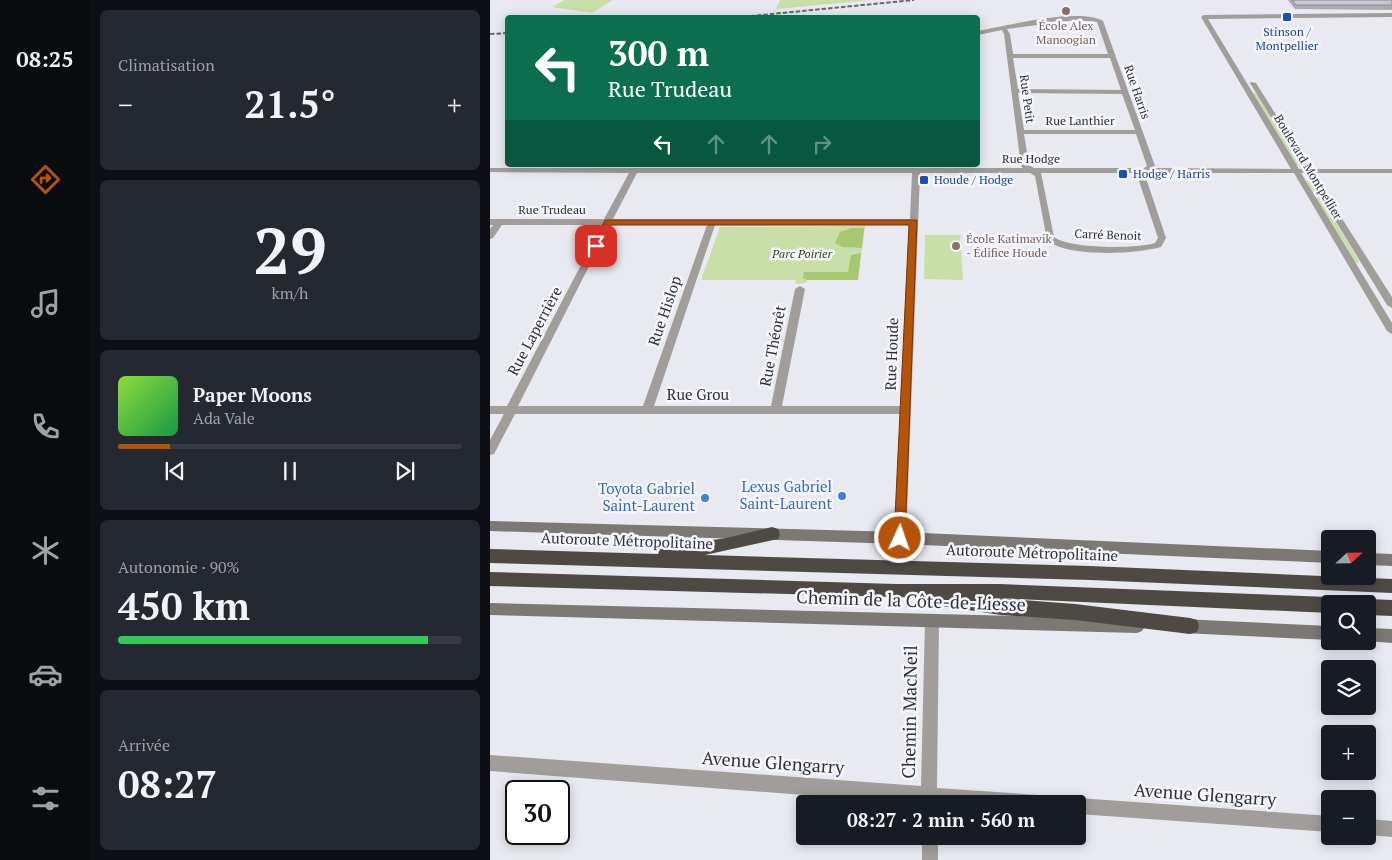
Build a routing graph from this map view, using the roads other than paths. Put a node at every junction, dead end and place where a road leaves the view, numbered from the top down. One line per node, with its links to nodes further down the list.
1 (1392, 15): 2 (street)
2 (1207, 16): 16 (street, Boulevard Montpellier); 17 (street, Boulevard Montpellier)
3 (1005, 30): 4 (street); 5 (street, Rue Petit); 6 (street, Rue Harris)
4 (980, 33)
5 (1010, 56): 6 (street); 7 (street, Rue Petit)
6 (1112, 56): 8 (street, Rue Harris)
7 (1015, 92): 8 (street); 9 (street, Rue Petit)
8 (1125, 92): 10 (street, Rue Harris)
9 (1020, 132): 10 (street, Rue Lanthier); 14 (street, Rue Petit)
10 (1139, 132): 15 (street, Rue Harris)
11 (490, 170): 12 (street, Rue Hodge)
12 (634, 170): 13 (street, Rue Hodge); 20 (street, Rue Laperrière)
13 (916, 171): 14 (street, Rue Hodge); 22 (street, Rue Houde)
14 (1032, 171): 15 (street, Rue Hodge); 15 (street, Carré Benoit)
15 (1146, 171): 16 (street, Rue Hodge)
16 (1296, 171): 17 (street, Rue Hodge); 26 (street, Boulevard Montpellier)
17 (1308, 171): 18 (street, Rue Hodge); 25 (street, Boulevard Montpellier)
18 (1392, 171)
19 (495, 222): 20 (street, Rue Trudeau); 23 (street)
20 (608, 222): 21 (street, Rue Trudeau); 28 (street, Rue Laperrière)
21 (712, 222): 22 (street, Rue Trudeau); 29 (street, Rue Hislop)
22 (914, 222): 31 (street, Rue Houde)
23 (490, 236)
24 (800, 289): 30 (street, Rue Théorêt)
25 (1392, 305)
26 (1392, 330)
27 (490, 410): 28 (street, Rue Grou)
28 (511, 410): 29 (street, Rue Grou); 32 (street, Rue Laperrière)
29 (647, 410): 30 (street, Rue Grou)
30 (776, 410): 31 (street, Rue Grou)
31 (906, 410): 35 (street, Rue Houde)
32 (490, 451)
33 (490, 526): 34 (main road)
34 (772, 534): 35 (main road); 39 (highway)
35 (900, 538): 37 (main road)
36 (490, 556): 39 (highway, Autoroute Métropolitaine)
37 (1321, 557)
38 (1376, 559): 40 (main road)
39 (628, 560): 42 (highway, Autoroute Métropolitaine)
40 (1392, 560)
41 (490, 580): 43 (highway)
42 (1392, 586)
43 (896, 590): 44 (highway); 49 (highway)
44 (1321, 605)
45 (1376, 607): 46 (highway)
46 (1392, 608)
47 (490, 609): 48 (main road, Chemin de la Côte-de-Liesse)
48 (932, 621): 49 (main road, Chemin de la Côte-de-Liesse); 55 (street, Chemin MacNeil)
49 (1190, 626): 50 (main road, Chemin de la Côte-de-Liesse)
50 (1321, 633)
51 (1376, 635): 52 (main road)
52 (1392, 636)
53 (490, 763): 54 (street, Avenue Glengarry)
54 (881, 795)
55 (930, 795)
56 (1086, 807): 57 (street, Avenue Glengarry)
57 (1321, 823)
58 (1376, 828): 59 (street)
59 (1392, 829)
60 (930, 845): 61 (street)
61 (930, 860)

